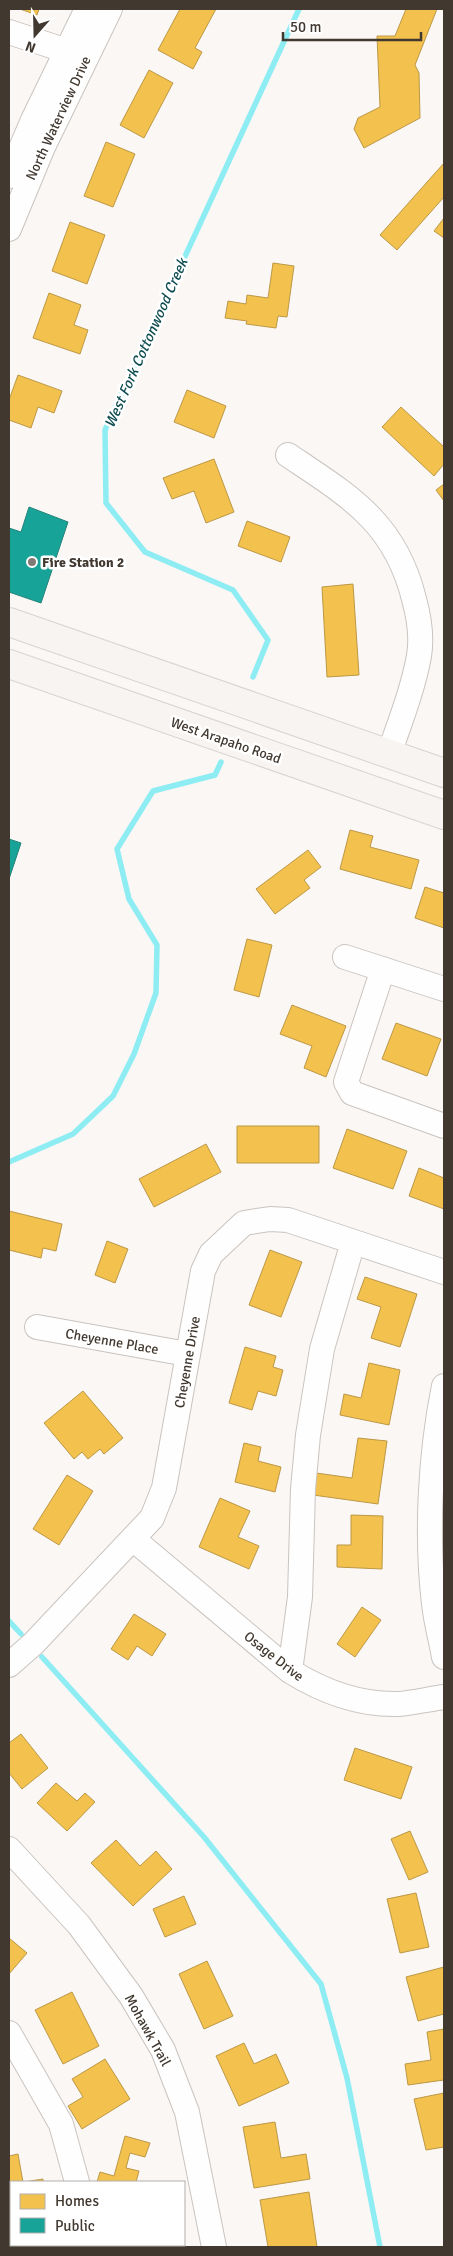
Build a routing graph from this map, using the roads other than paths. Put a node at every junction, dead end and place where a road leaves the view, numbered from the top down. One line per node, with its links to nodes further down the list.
1 (87, 9): 4 (street, North Waterview Drive)
2 (110, 9): 5 (street, North Waterview Drive)
3 (9, 32): 4 (street)
4 (67, 51): 5 (street, North Waterview Drive)
5 (14, 175): 6 (street, North Waterview Drive)
6 (9, 229)
7 (288, 455): 11 (street)
8 (9, 622): 11 (main road)
9 (9, 664): 10 (main road, West Arapaho Road)
10 (241, 744): 11 (main road); 13 (main road, West Arapaho Road)
11 (389, 754): 12 (main road)
12 (444, 773)
13 (444, 815)
14 (345, 957): 15 (street)
15 (383, 969): 16 (street); 17 (street)
16 (444, 989)
17 (444, 1126)
18 (353, 1242): 19 (street, Cheyenne Drive); 21 (street, Cheyenne Drive); 26 (street)
19 (444, 1272)
20 (37, 1327): 21 (street, Cheyenne Place)
21 (187, 1354): 23 (street, Cheyenne Drive)
22 (444, 1386): 24 (street)
23 (133, 1539): 25 (street, Cheyenne Drive); 26 (street, Osage Drive)
24 (444, 1657)
25 (9, 1665)
26 (290, 1671): 27 (street, Osage Drive)
27 (444, 1697)
28 (9, 1849): 31 (street, Mohawk Trail)
29 (9, 2033): 30 (street)
30 (77, 2181)
31 (214, 2247)

